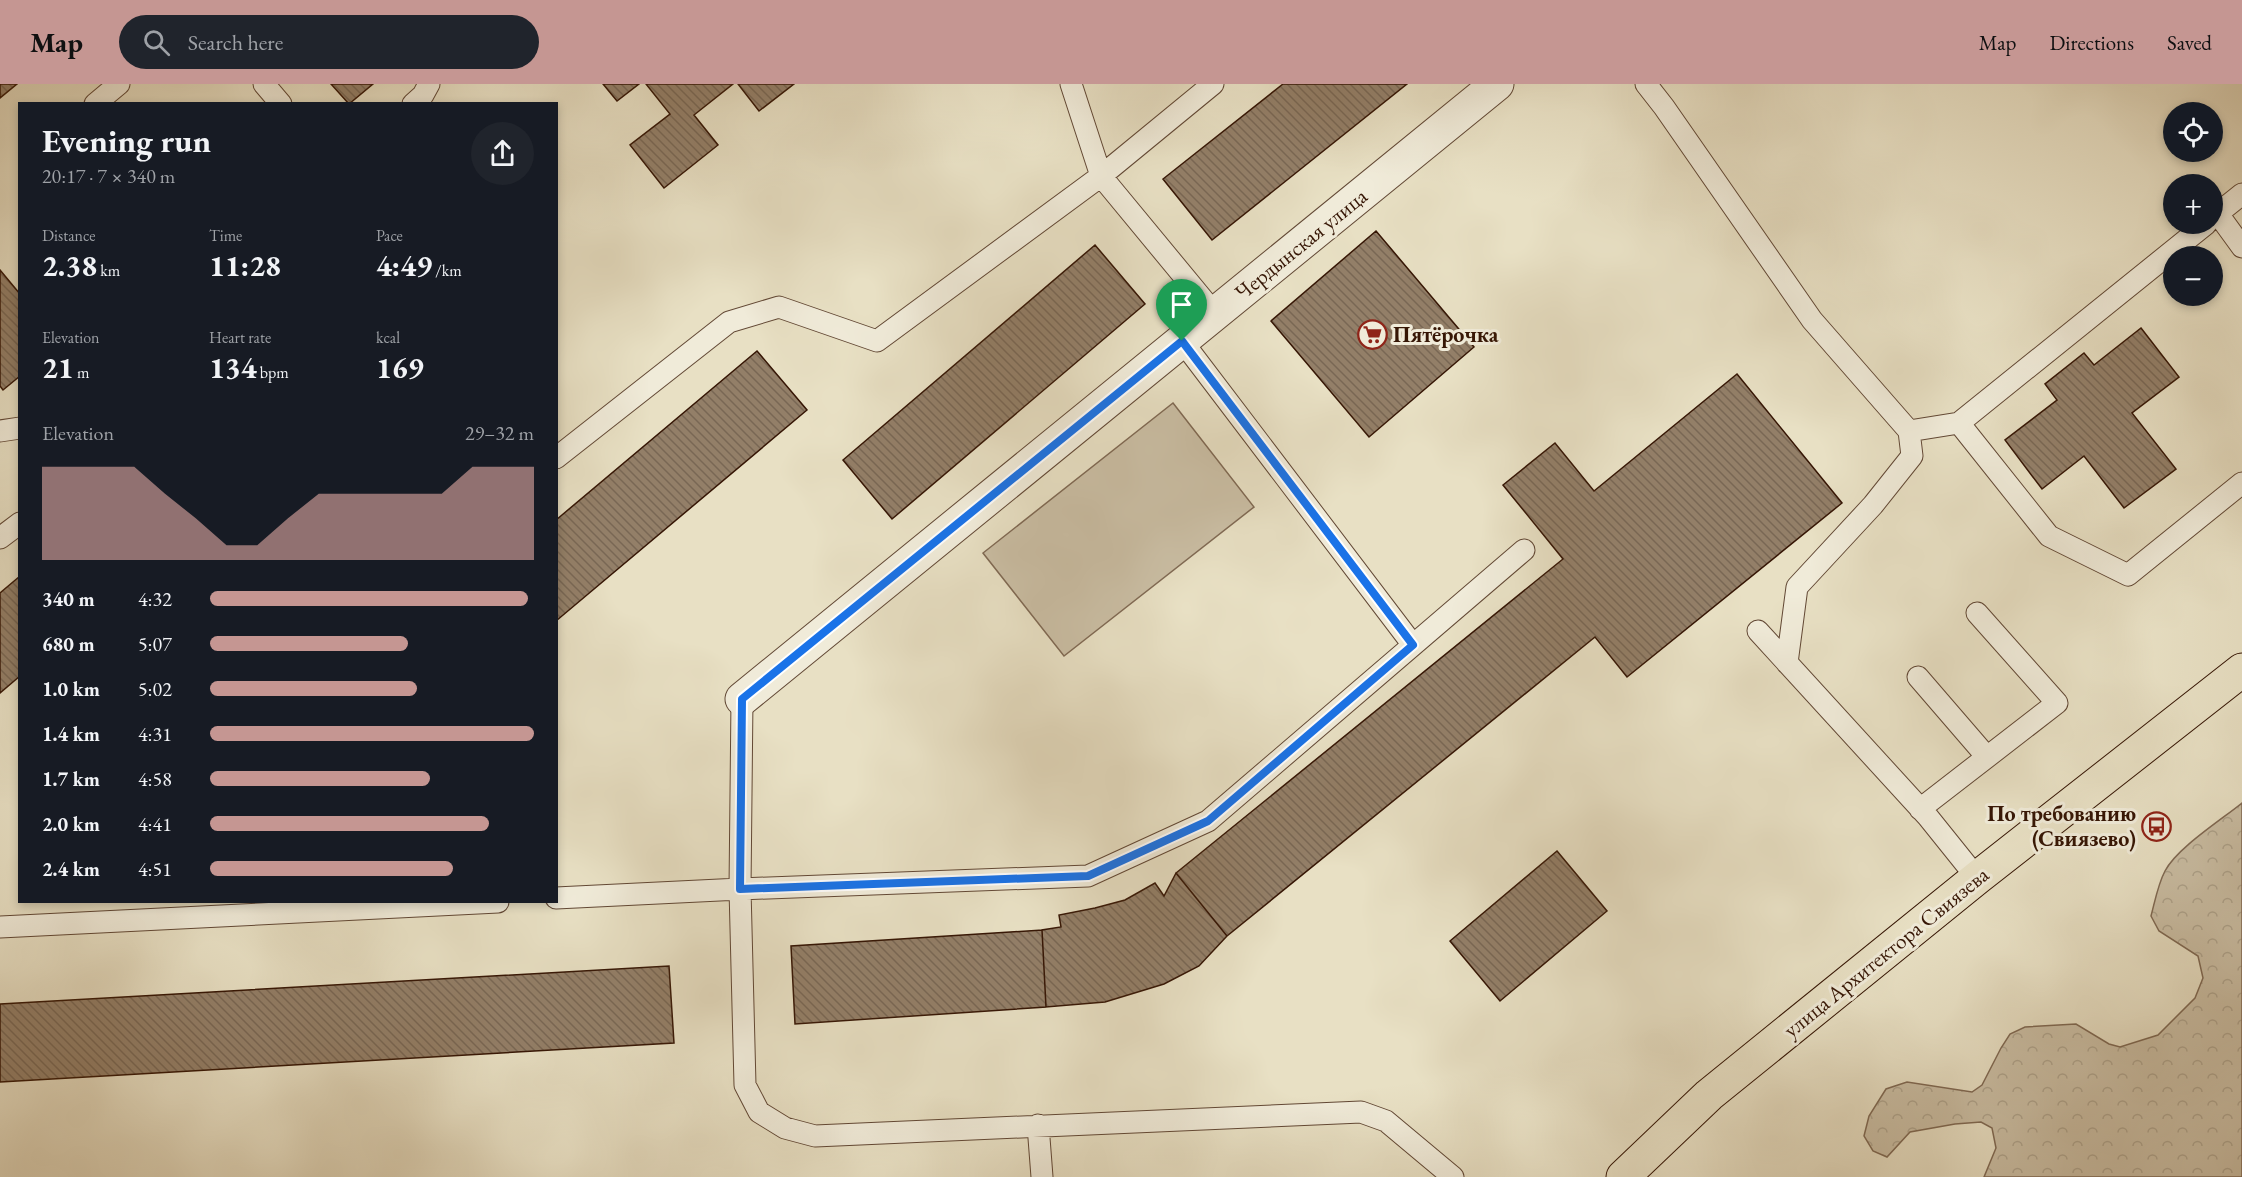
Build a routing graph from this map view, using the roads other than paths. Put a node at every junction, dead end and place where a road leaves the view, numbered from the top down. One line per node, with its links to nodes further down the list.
1 (119, 84): 8 (lane)
2 (264, 84): 9 (lane)
3 (429, 84): 10 (lane)
4 (1071, 84): 11 (lane)
5 (1213, 84): 11 (lane)
6 (1497, 84): 17 (street, Чердынская улица)
7 (1646, 84): 22 (lane)
8 (97, 102)
9 (279, 102)
10 (415, 102)
11 (1101, 176): 17 (lane); 23 (lane)
12 (2242, 194): 13 (lane)
13 (2223, 209)
14 (2223, 229): 16 (lane)
15 (2192, 234): 19 (lane)
16 (2242, 247)
17 (1215, 314): 18 (street, Чердынская улица)
18 (1182, 341): 30 (lane); 34 (street, Чердынская улица)
19 (1959, 423): 22 (lane); 24 (lane)
20 (18, 428): 21 (lane)
21 (0, 431)
22 (1909, 431): 31 (lane)
23 (558, 457)
24 (2242, 483)
25 (18, 525): 26 (lane)
26 (0, 538)
27 (1524, 550): 30 (lane)
28 (1977, 613): 35 (lane)
29 (1758, 631): 31 (lane)
30 (1413, 645): 38 (lane)
31 (1787, 663): 36 (lane)
32 (2242, 670): 37 (main road, улица Архитектора Свиязева)
33 (1918, 676): 35 (lane)
34 (742, 699): 38 (lane)
35 (1987, 757): 36 (lane)
36 (1920, 809): 37 (lane)
37 (1977, 878): 46 (main road, улица Архитектора Свиязева)
38 (740, 889): 39 (lane); 43 (lane)
39 (558, 898)
40 (441, 903): 41 (lane)
41 (384, 904): 42 (lane)
42 (0, 927)
43 (1038, 1125): 44 (lane); 45 (lane)
44 (1042, 1177)
45 (1452, 1177)
46 (1623, 1177)

